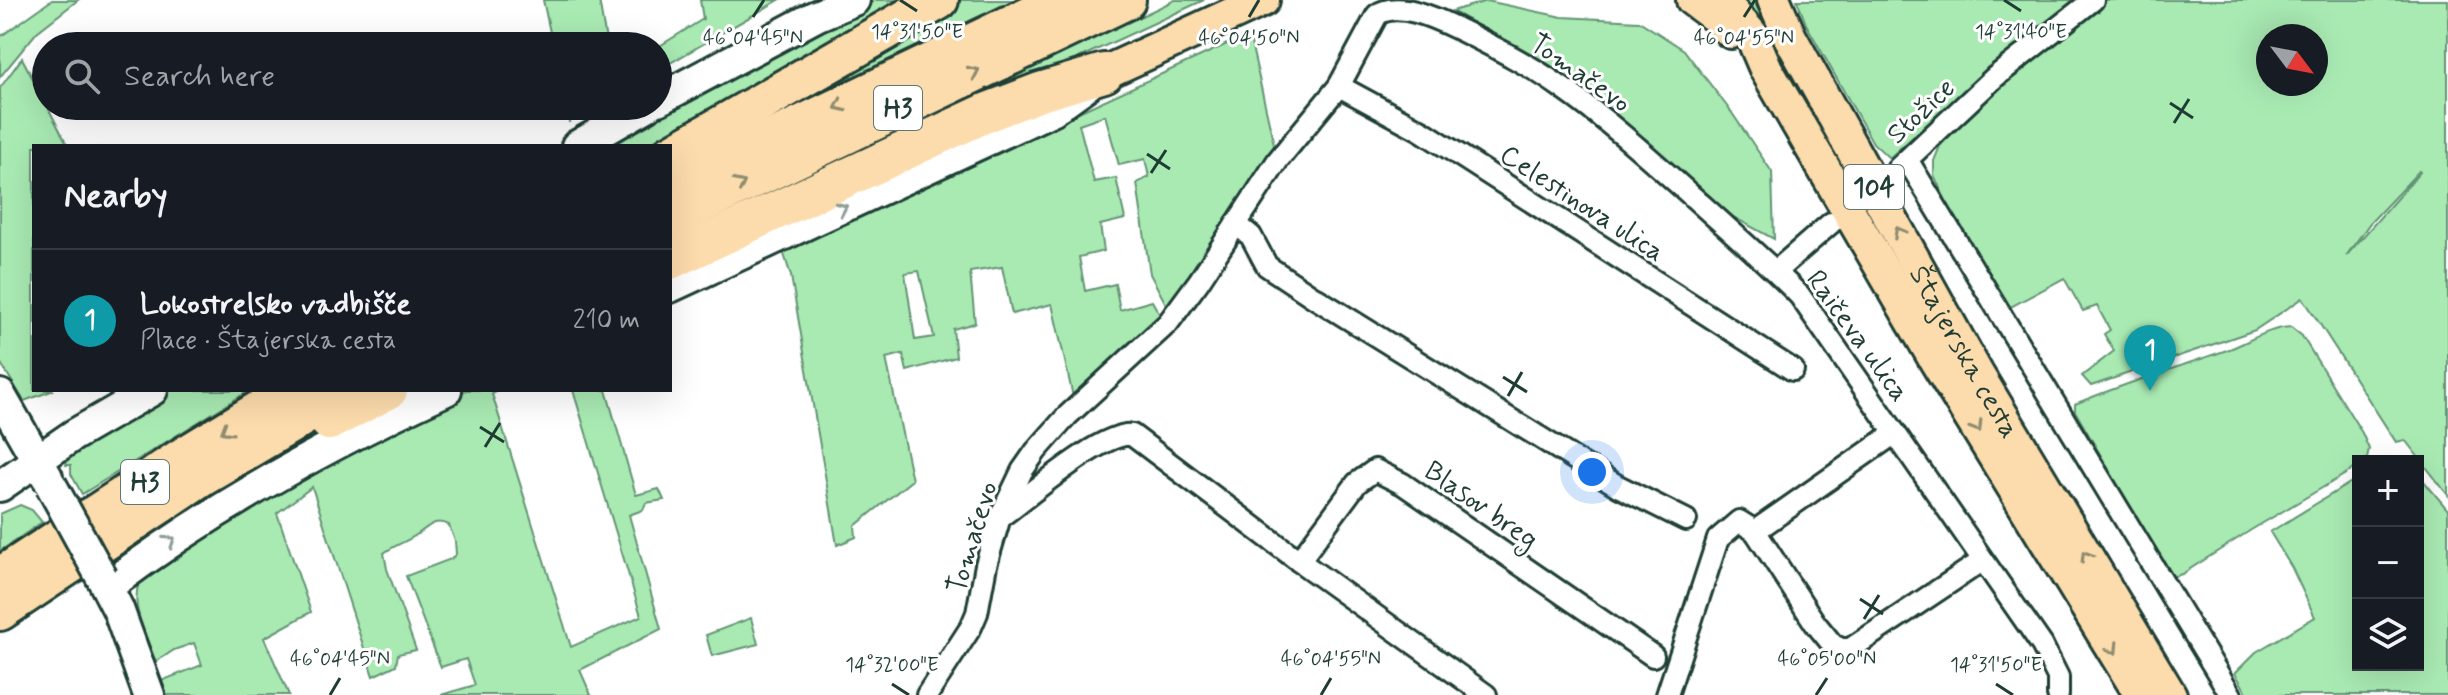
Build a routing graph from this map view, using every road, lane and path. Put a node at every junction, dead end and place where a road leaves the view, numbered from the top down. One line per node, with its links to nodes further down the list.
1 (854, 0): 13 (street)
2 (939, 0): 16 (highway)
3 (1062, 0): 17 (highway, H3, one-way to 17)
4 (1126, 0): 18 (highway, H3, one-way to 4)
5 (1263, 0): 11 (main road)
6 (1693, 0): 10 (main road, Štajerska cesta)
7 (1721, 0): 10 (main road, Štajerska cesta / 104)
8 (1774, 0): 50 (main road, Štajerska cesta / 104, one-way to 8)
9 (2093, 0): 51 (street, Stožice)
10 (1766, 69): 49 (main road, Štajerska cesta / 104, one-way to 49)
11 (1104, 73): 21 (highway); 23 (street, one-way to 11)
12 (1339, 86): 20 (street, Tomačevo); 22 (street, Tomačevo); 24 (street, Celestinova ulica)
13 (672, 93)
14 (622, 120): 15 (street)
15 (580, 144)
16 (672, 154)
17 (672, 187)
18 (672, 218)
19 (1831, 223): 22 (street)
20 (1236, 224): 35 (street, Tomačevo); 36 (street)
21 (672, 259)
22 (1776, 271): 31 (street, Raičeva ulica)
23 (672, 286)
24 (1793, 370)
25 (149, 392): 32 (street)
26 (290, 392): 40 (highway, H3, one-way to 40)
27 (345, 392): 33 (highway, H3)
28 (384, 392): 33 (highway)
29 (442, 392): 41 (street, one-way to 29)
30 (0, 395): 32 (street)
31 (1895, 433): 37 (street, Raičeva ulica); 39 (street, Raičeva ulica)
32 (44, 472): 34 (street); 41 (street, bridge)
33 (202, 476): 42 (highway, H3)
34 (0, 486)
35 (1000, 517): 38 (street); 45 (street, Tomačevo)
36 (1686, 520)
37 (1755, 531): 39 (street); 47 (street)
38 (1299, 561): 43 (street, Blasov breg); 46 (street)
39 (1982, 561): 48 (street, Raičeva ulica)
40 (0, 577)
41 (104, 582): 44 (street)
42 (0, 611)
43 (1653, 656)
44 (149, 695)
45 (927, 695)
46 (1486, 695)
47 (1667, 695)
48 (2058, 695)
49 (2141, 695)
50 (2170, 695)
51 (2231, 695)

